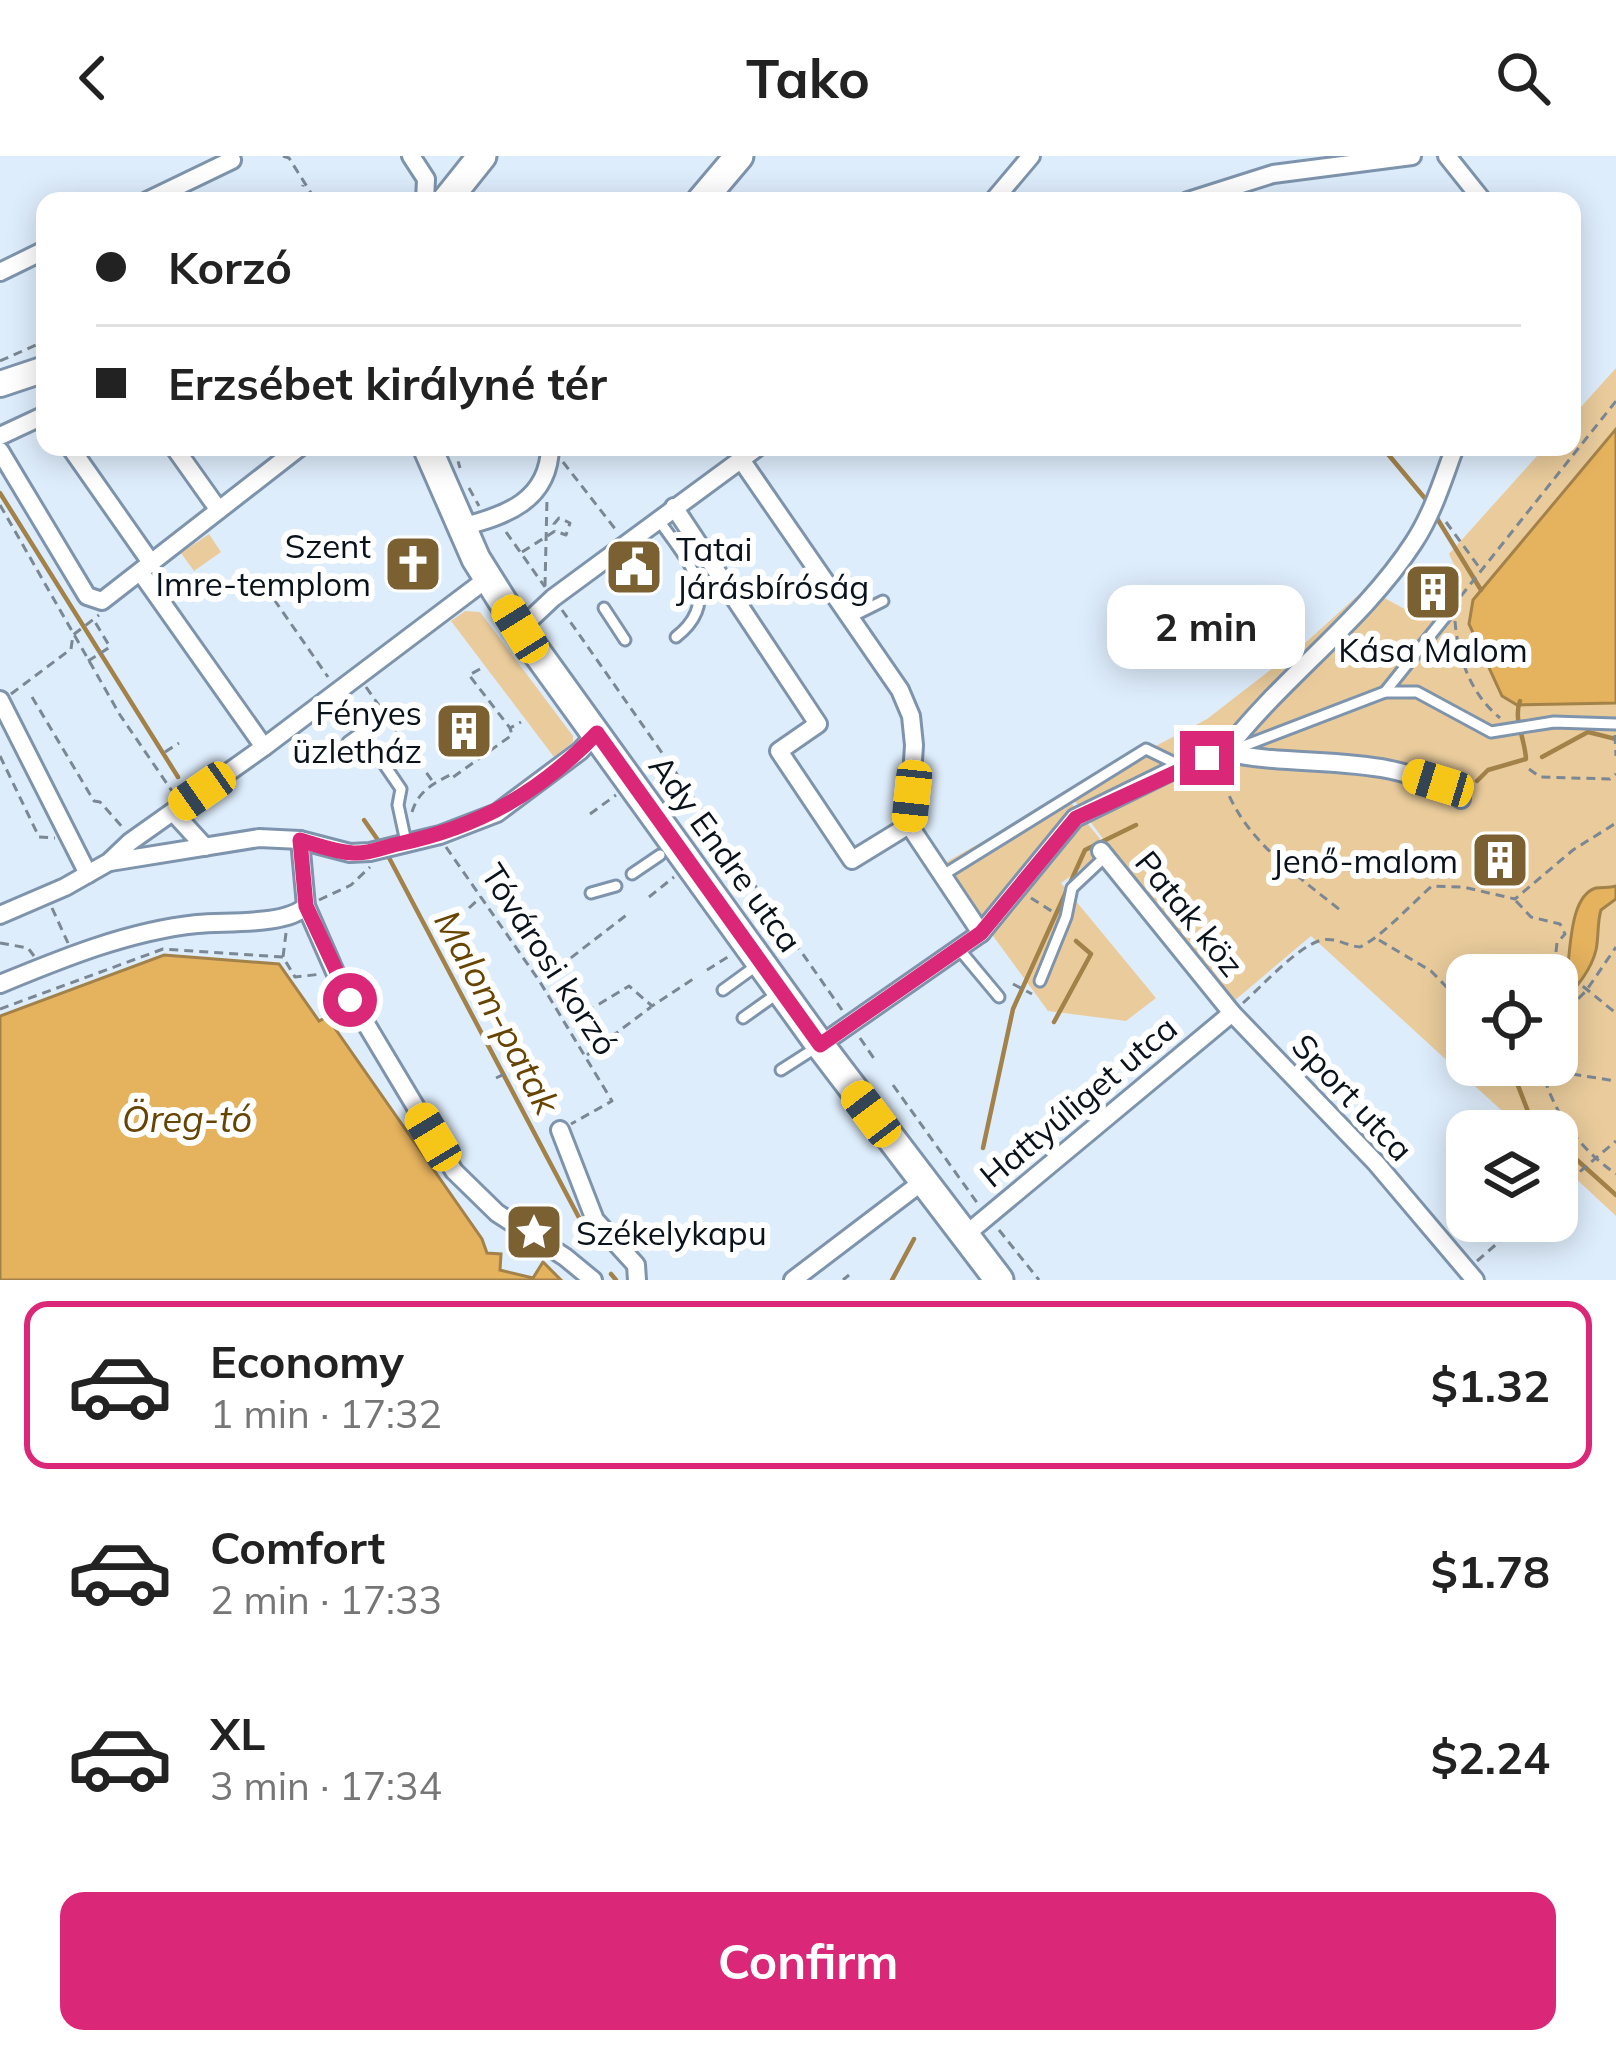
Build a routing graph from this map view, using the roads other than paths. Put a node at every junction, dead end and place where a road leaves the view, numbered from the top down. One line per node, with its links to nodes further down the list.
1 (229, 156): 8 (street)
2 (411, 156): 9 (street)
3 (739, 156): 11 (main road)
4 (1031, 156): 12 (street)
5 (1412, 156): 13 (street)
6 (1448, 156): 14 (street)
7 (480, 159): 10 (main road)
8 (166, 192)
9 (435, 192)
10 (439, 192)
11 (709, 192)
12 (1001, 192)
13 (1216, 192)
14 (1476, 192)
15 (36, 254): 16 (street)
16 (0, 272)
17 (36, 372): 18 (main road)
18 (0, 384)
19 (36, 419): 20 (street)
20 (0, 436)
21 (0, 451): 33 (street)
22 (76, 456): 33 (street)
23 (180, 456): 30 (street)
24 (288, 456): 30 (street)
25 (431, 456): 32 (main road, Ady Endre utca)
26 (555, 456): 32 (street)
27 (748, 456): 29 (street)
28 (1452, 456): 48 (street)
29 (742, 461): 31 (street); 38 (street)
30 (218, 509): 33 (street)
31 (666, 513): 39 (street); 40 (lane); 54 (street)
32 (460, 527): 34 (main road, Ady Endre utca)
33 (147, 568): 47 (street)
34 (488, 578): 39 (main road, Ady Endre utca); 47 (street)
35 (883, 601): 38 (lane)
36 (1454, 606): 42 (lane)
37 (604, 608): 41 (lane)
38 (851, 617): 54 (street)
39 (520, 629): 45 (main road, Ady Endre utca)
40 (676, 637)
41 (625, 640)
42 (1385, 692): 44 (lane); 48 (lane)
43 (0, 701): 61 (street)
44 (1616, 728)
45 (597, 733): 56 (street); 70 (main road, Ady Endre utca)
46 (348, 742): 56 (lane)
47 (264, 747): 52 (street)
48 (1220, 753): 49 (street); 50 (street)
49 (1181, 766): 51 (lane); 53 (street)
50 (1461, 799)
51 (1061, 802): 53 (lane); 63 (lane)
52 (174, 803): 57 (street); 60 (street)
53 (1076, 818): 68 (street)
54 (909, 825): 63 (street)
55 (300, 840): 56 (street); 57 (street); 66 (street)
56 (392, 846)
57 (205, 847): 60 (street)
58 (1104, 854): 71 (lane); 76 (street, Patak köz)
59 (660, 855): 62 (lane)
60 (109, 862): 61 (street)
61 (88, 874): 67 (street)
62 (632, 874)
63 (943, 875): 68 (street)
64 (616, 886): 65 (lane)
65 (591, 893)
66 (306, 906): 72 (street); 86 (street)
67 (0, 915)
68 (981, 933): 69 (street)
69 (959, 950): 75 (lane); 78 (street)
70 (754, 955): 73 (lane); 74 (main road, Ady Endre utca)
71 (1040, 981)
72 (0, 984)
73 (723, 990)
74 (781, 991): 77 (lane); 78 (main road, Ady Endre utca)
75 (999, 997)
76 (1232, 1013): 82 (street, Hattyúliget utca); 84 (street, Sport utca)
77 (743, 1018)
78 (820, 1045): 79 (lane); 81 (main road, Ady Endre utca)
79 (782, 1070)
80 (560, 1130): 87 (street)
81 (922, 1182): 82 (main road, Ady Endre utca); 88 (street)
82 (964, 1236): 83 (main road, Ady Endre utca)
83 (984, 1275)
84 (1470, 1275)
85 (624, 1279): 87 (street)
86 (592, 1280)
87 (636, 1280)
88 (793, 1280)

